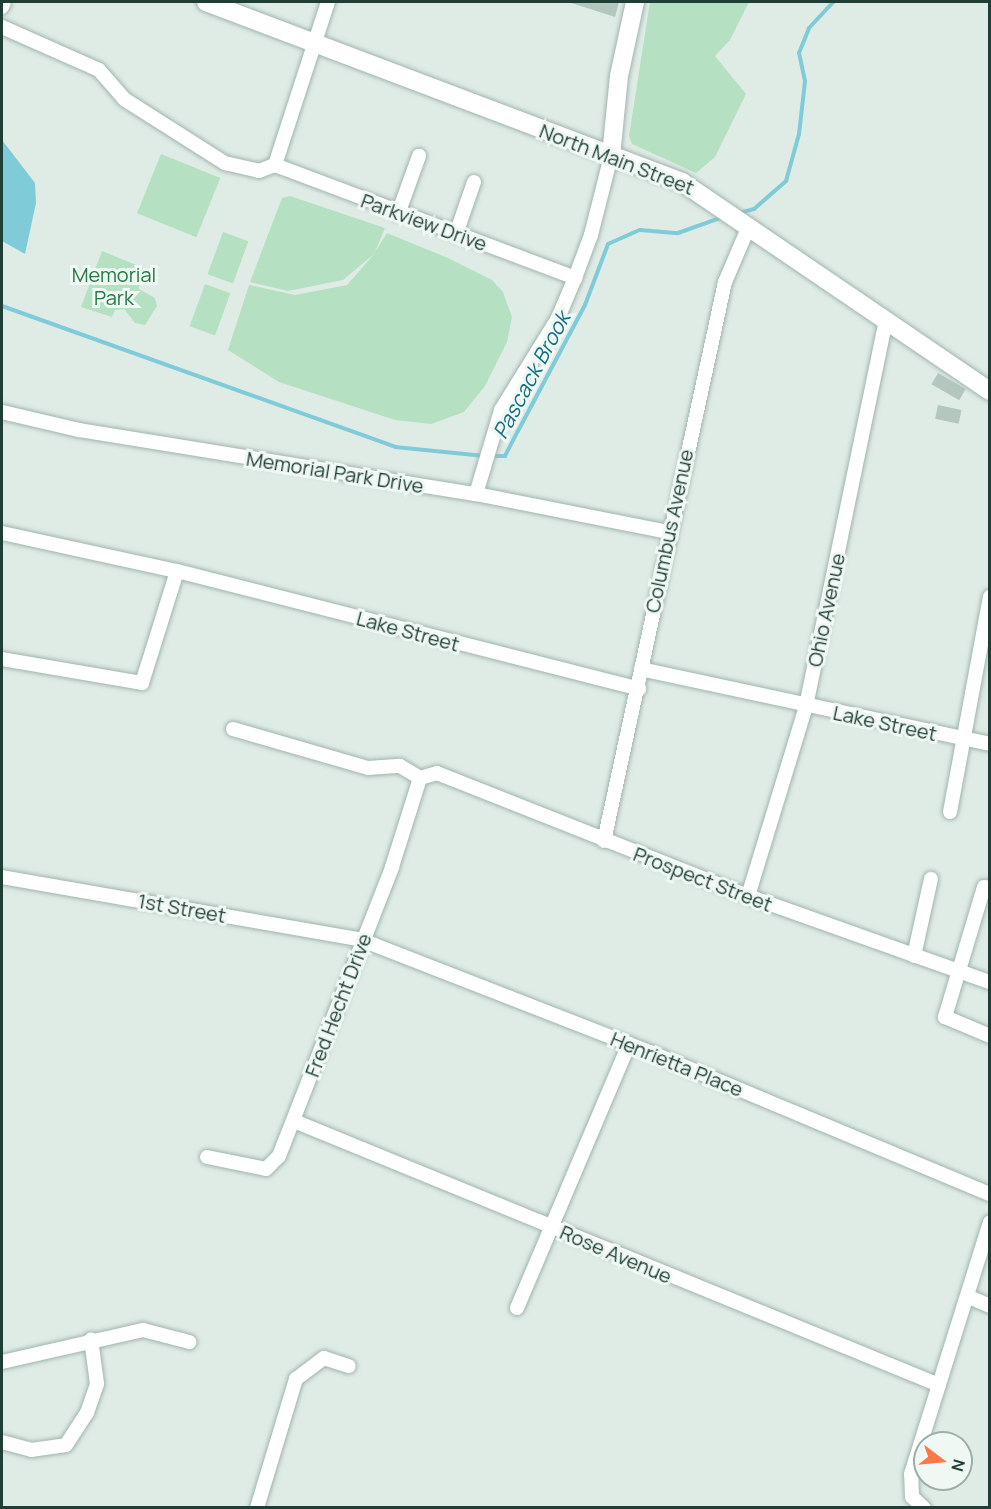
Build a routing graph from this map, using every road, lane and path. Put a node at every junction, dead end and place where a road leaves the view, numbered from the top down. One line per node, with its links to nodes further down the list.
1 (4, 2): 5 (street)
2 (206, 2): 7 (main road, North Main Street)
3 (328, 2): 7 (street)
4 (634, 2): 9 (main road)
5 (2, 7)
6 (2, 27): 10 (street)
7 (314, 45): 9 (main road, North Main Street); 10 (street)
8 (419, 156): 12 (street)
9 (610, 156): 13 (main road, North Main Street); 15 (street)
10 (275, 165): 12 (street, Parkview Drive)
11 (474, 182): 14 (street)
12 (398, 214): 14 (street, Parkview Drive)
13 (738, 218): 16 (main road, North Main Street); 20 (street, Columbus Avenue)
14 (456, 234): 15 (street, Parkview Drive)
15 (575, 278): 19 (street)
16 (886, 320): 17 (main road, North Main Street); 27 (street, Ohio Avenue)
17 (990, 391)
18 (2, 412): 19 (street, Memorial Park Drive)
19 (476, 494): 20 (street, Memorial Park Drive)
20 (668, 532): 25 (street, Columbus Avenue)
21 (2, 533): 22 (street, Lake Street)
22 (177, 571): 24 (street); 26 (street, Lake Street)
23 (990, 597): 29 (street)
24 (2, 659)
25 (641, 669): 26 (street, Columbus Avenue); 27 (street, Lake Street)
26 (639, 689): 33 (street, Columbus Avenue)
27 (806, 706): 29 (street, Lake Street); 37 (street, Ohio Avenue)
28 (233, 729): 31 (street)
29 (961, 738): 30 (street, Lake Street); 32 (street)
30 (990, 744)
31 (420, 778): 33 (street, Prospect Street); 38 (street, Fred Hecht Drive)
32 (950, 812)
33 (604, 841): 37 (street, Prospect Street)
34 (2, 877): 38 (street, 1st Street)
35 (931, 879): 39 (street)
36 (990, 888): 40 (street)
37 (748, 896): 39 (street, Prospect Street)
38 (362, 940): 43 (street, Henrietta Place); 44 (street, Fred Hecht Drive)
39 (914, 956): 40 (street, Prospect Street)
40 (959, 971): 41 (street, Prospect Street); 42 (street)
41 (990, 982)
42 (990, 1036)
43 (628, 1044): 46 (street, Henrietta Place); 48 (street)
44 (294, 1121): 45 (street, Fred Hecht Drive); 48 (street, Rose Avenue)
45 (207, 1157)
46 (990, 1194)
47 (990, 1222): 49 (street)
48 (551, 1226): 51 (street); 56 (street, Rose Avenue)
49 (969, 1297): 50 (street); 56 (street)
50 (990, 1306)
51 (517, 1308)
52 (91, 1339): 53 (street); 54 (street); 57 (street)
53 (189, 1342)
54 (2, 1362)
55 (349, 1366): 58 (street)
56 (939, 1385): 59 (street)
57 (2, 1442)
58 (257, 1508)
59 (924, 1508)

